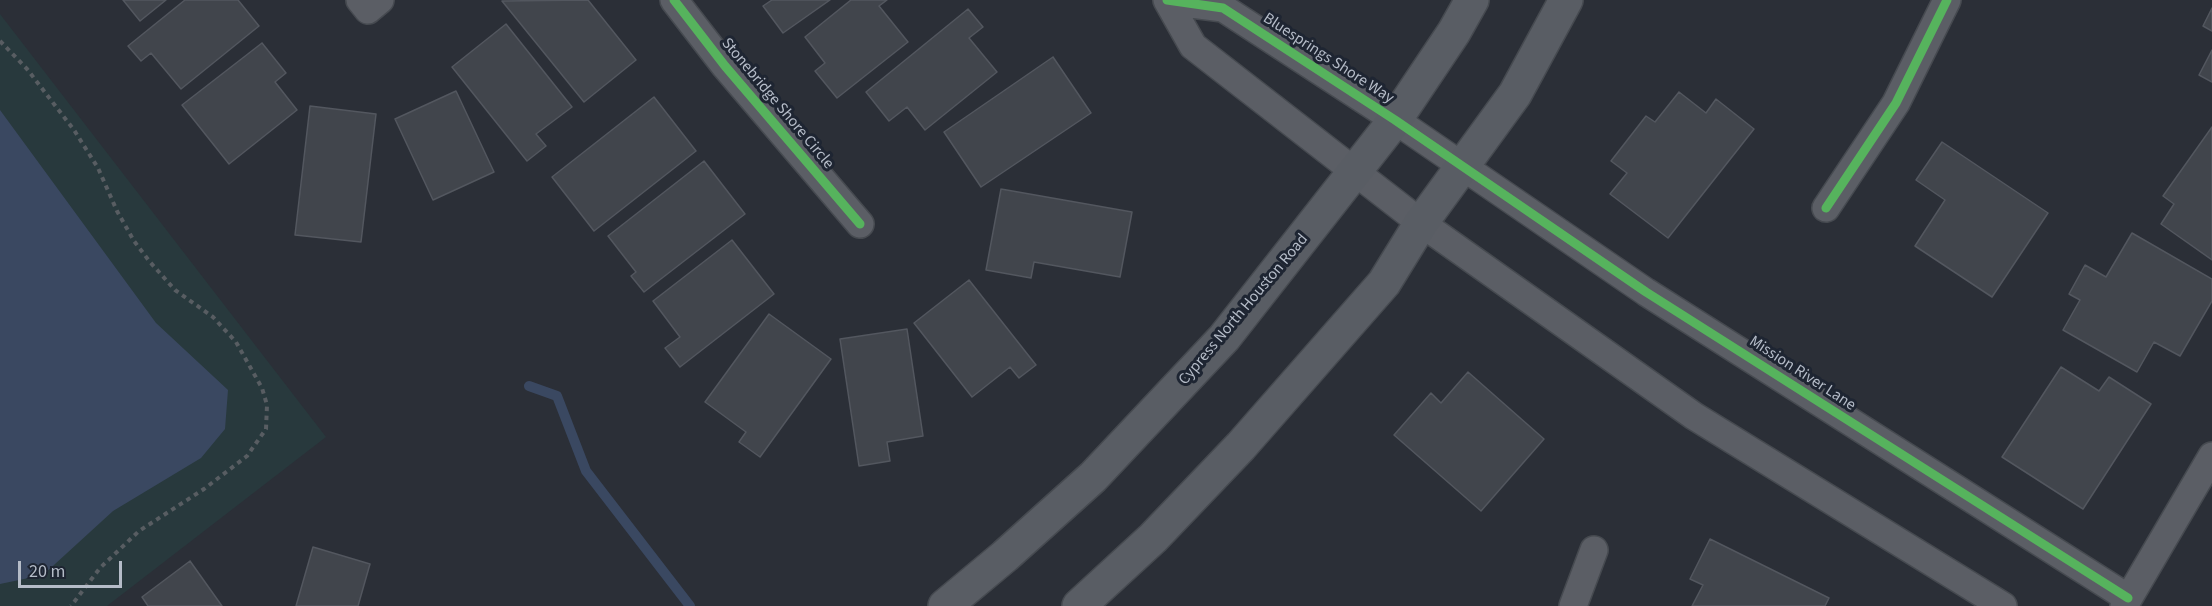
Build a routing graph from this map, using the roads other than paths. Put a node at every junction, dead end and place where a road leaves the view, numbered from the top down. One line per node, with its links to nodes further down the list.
1 (674, 0): 11 (street, Stonebridge Shore Circle)
2 (1168, 0): 6 (street, Bluesprings Shore Way); 8 (street, Bluesprings Shore Way)
3 (1472, 0): 6 (main road, Cypress North Houston Road)
4 (1566, 0): 7 (main road)
5 (1947, 0): 9 (street)
6 (1395, 120): 7 (street, Bluesprings Shore Way); 8 (main road, Cypress North Houston Road)
7 (1463, 169): 10 (main road); 14 (street, Mission River Lane)
8 (1357, 172): 10 (street, Bluesprings Shore Way); 15 (main road, Cypress North Houston Road)
9 (1826, 208)
10 (1421, 223): 16 (main road); 18 (street)
11 (860, 224)
12 (2212, 456): 14 (street)
13 (1594, 550): 17 (street)
14 (2126, 602)
15 (945, 606)
16 (1079, 606)
17 (1573, 606)
18 (2003, 606)

